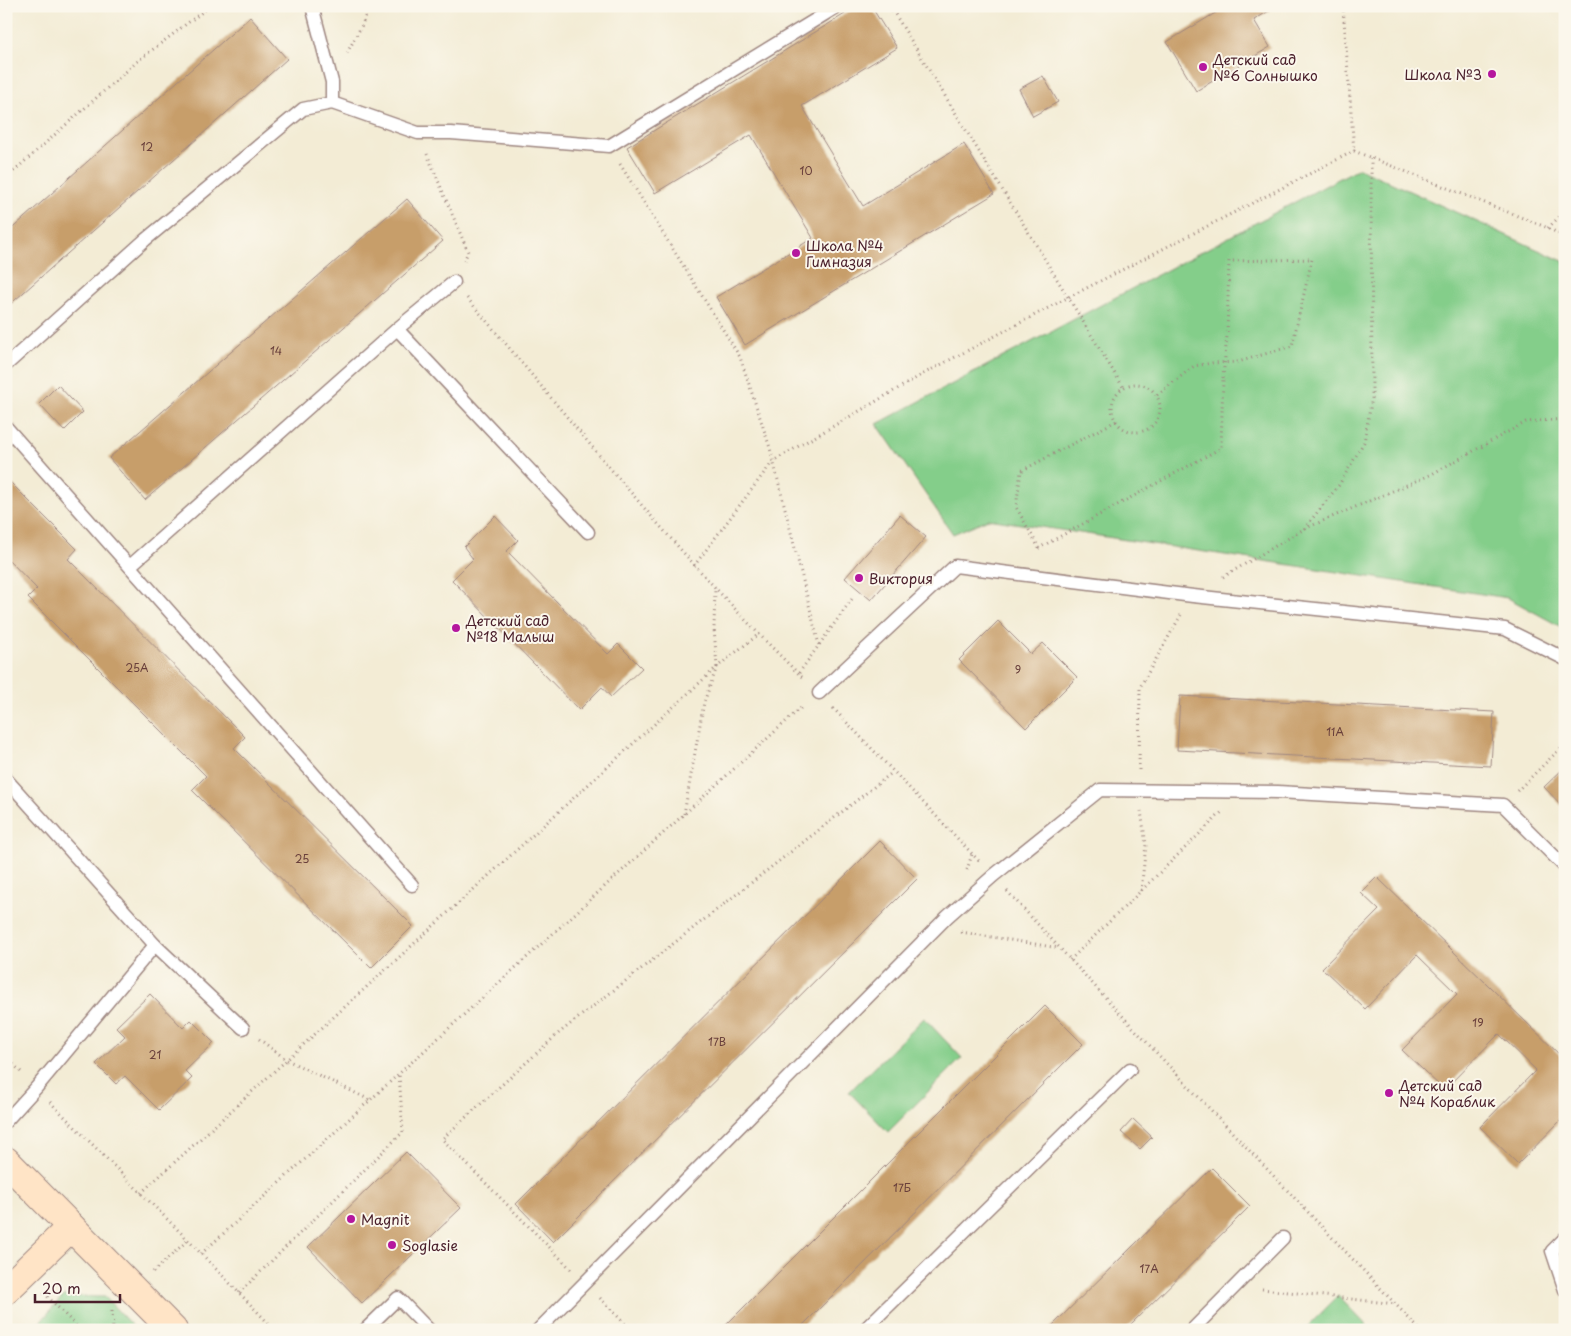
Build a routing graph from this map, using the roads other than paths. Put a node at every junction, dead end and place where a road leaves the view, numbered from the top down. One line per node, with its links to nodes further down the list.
1 (312, 6): 3 (lane)
2 (838, 6): 3 (lane)
3 (332, 103): 6 (lane)
4 (454, 282): 5 (lane)
5 (397, 329): 8 (lane); 9 (lane)
6 (6, 365)
7 (6, 427): 9 (lane)
8 (588, 532)
9 (130, 566): 14 (lane)
10 (1565, 659): 11 (lane)
11 (818, 692)
12 (6, 779): 15 (lane)
13 (1565, 867): 28 (lane)
14 (412, 884)
15 (155, 945): 16 (lane); 18 (lane)
16 (243, 1028)
17 (1130, 1069): 29 (lane)
18 (6, 1121)
19 (6, 1160): 20 (street)
20 (71, 1227): 23 (street); 25 (street)
21 (1283, 1238): 30 (lane)
22 (1565, 1238): 24 (lane)
23 (6, 1290)
24 (1565, 1290)
25 (173, 1330)
26 (365, 1330): 27 (lane)
27 (429, 1330)
28 (538, 1330)
29 (864, 1330)
30 (1192, 1330)

